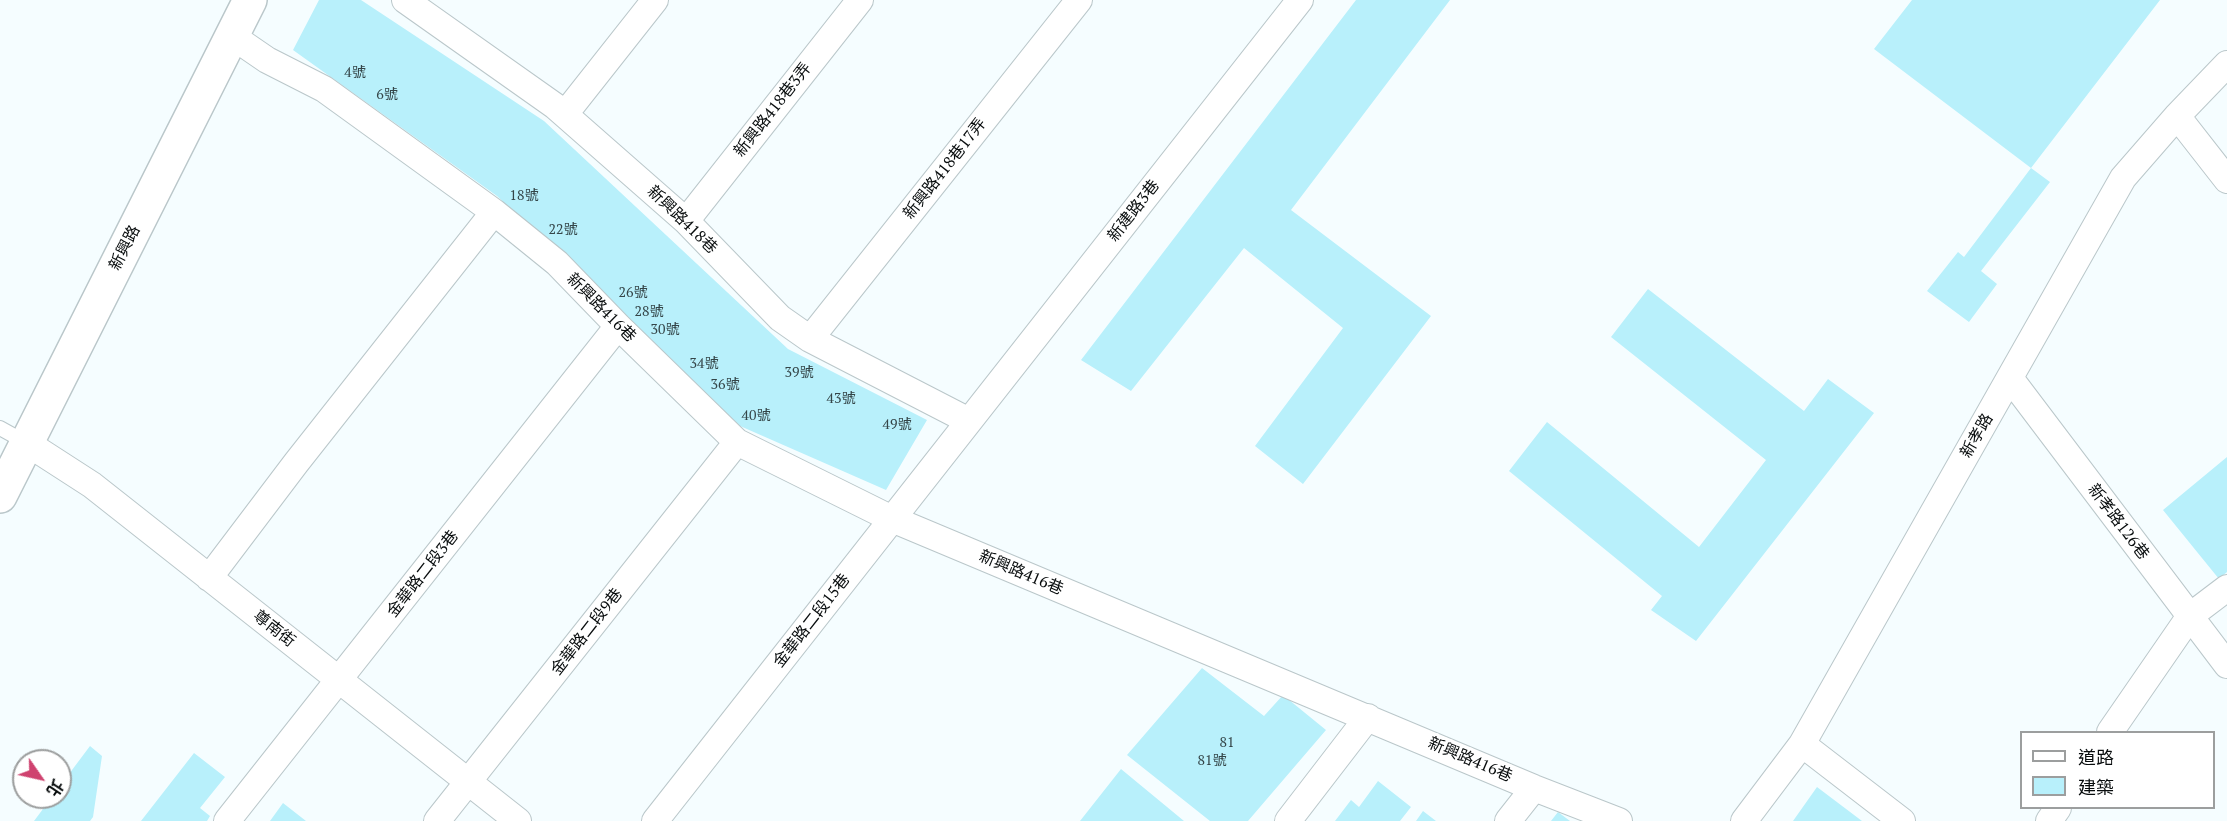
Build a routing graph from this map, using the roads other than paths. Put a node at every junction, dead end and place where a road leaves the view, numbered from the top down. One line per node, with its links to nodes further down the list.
1 (250, 0): 7 (street, 新興路)
2 (405, 0): 9 (street, 新興路418巷)
3 (655, 0): 9 (street)
4 (860, 0): 13 (street, 新興路418巷3弄)
5 (1079, 0): 15 (street, 新興路418巷17弄)
6 (1300, 0): 17 (street, 新建路3巷)
7 (232, 36): 12 (street, 新興路416巷); 18 (street, 新興路)
8 (2227, 64): 10 (street, 新孝路)
9 (565, 114): 13 (street, 新興路418巷)
10 (2178, 116): 11 (street); 16 (street, 新孝路)
11 (2227, 180)
12 (494, 212): 14 (street, 新興路416巷); 22 (street)
13 (686, 221): 15 (street, 新興路418巷)
14 (618, 326): 19 (street, 新興路416巷); 26 (street, 金華路二段3巷)
15 (810, 339): 17 (street, 新興路418巷)
16 (2010, 378): 24 (street, 新孝路126巷); 29 (street, 新孝路)
17 (969, 421): 21 (street, 金華路二段15巷)
18 (13, 436): 20 (street, 新興路); 22 (street, 尊南街)
19 (737, 442): 21 (street, 新興路416巷); 30 (street, 金華路二段9巷)
20 (0, 496)
21 (892, 519): 27 (street, 新興路416巷); 35 (street, 金華路二段15巷)
22 (209, 578): 26 (street, 尊南街)
23 (2227, 588): 24 (street)
24 (2190, 616): 25 (street, 新孝路126巷); 28 (street)
25 (2227, 665)
26 (340, 681): 30 (street, 尊南街); 32 (street, 金華路二段3巷)
27 (1368, 717): 31 (street, 新興路416巷); 36 (street)
28 (2111, 731)
29 (1802, 744): 39 (street, 新孝路); 40 (street)
30 (469, 782): 33 (street, 金華路二段9巷); 34 (street, 尊南街)
31 (1534, 788): 37 (street); 38 (street, 新興路416巷)
32 (227, 821)
33 (437, 821)
34 (518, 821)
35 (655, 821)
36 (1288, 821)
37 (1508, 821)
38 (1619, 821)
39 (1744, 821)
40 (1902, 821)

